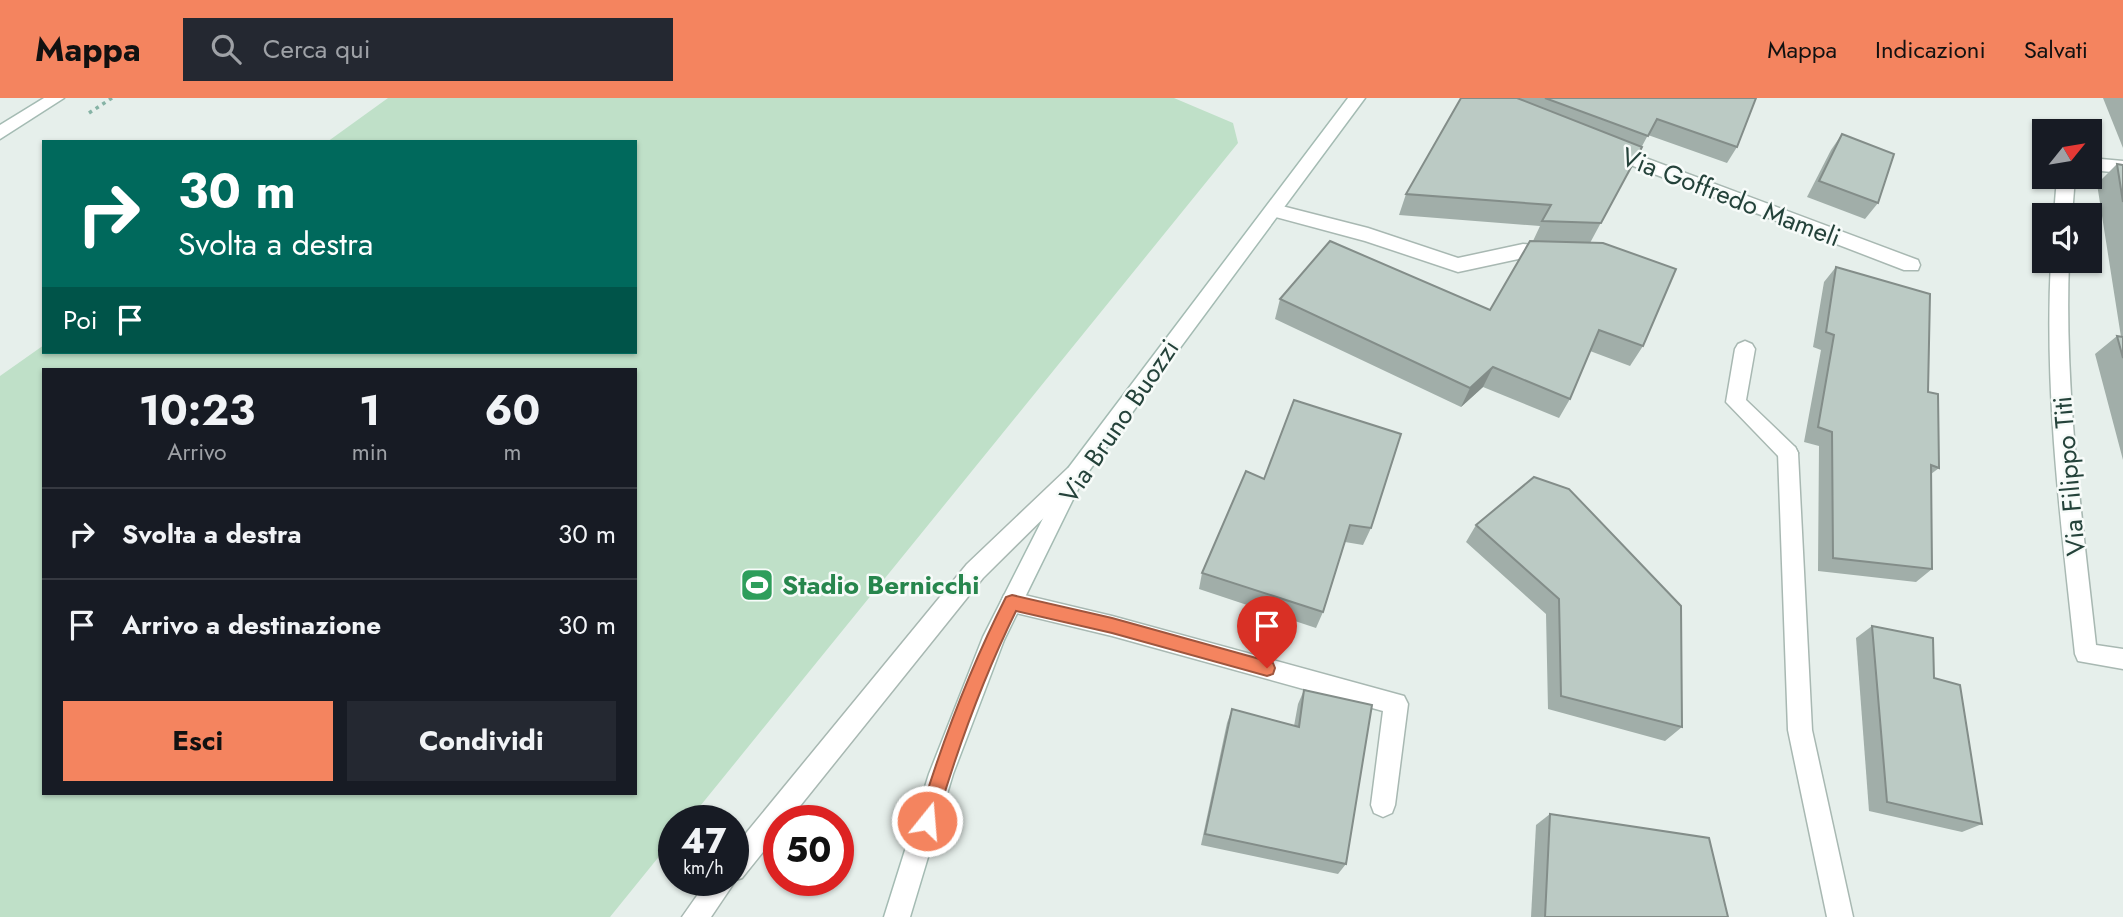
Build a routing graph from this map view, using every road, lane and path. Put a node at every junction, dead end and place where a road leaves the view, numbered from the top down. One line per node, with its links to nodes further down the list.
1 (56, 98): 3 (street)
2 (1357, 98): 7 (street, Via Bruno Buozzi)
3 (0, 133)
4 (1588, 142): 9 (street, Via Goffredo Mameli)
5 (2102, 165): 6 (street)
6 (2123, 167)
7 (1274, 210): 8 (street); 12 (street, Via Bruno Buozzi)
8 (1574, 253)
9 (1910, 265)
10 (2059, 273): 14 (street, Via Filippo Titi)
11 (1745, 349): 20 (street)
12 (1076, 473): 13 (street, Via Bruno Buozzi); 16 (street)
13 (1012, 602): 15 (street); 19 (street, Via Bruno Buozzi)
14 (2123, 659)
15 (1383, 805)
16 (749, 849)
17 (711, 896): 18 (street)
18 (695, 917)
19 (897, 917)
20 (1840, 917)

